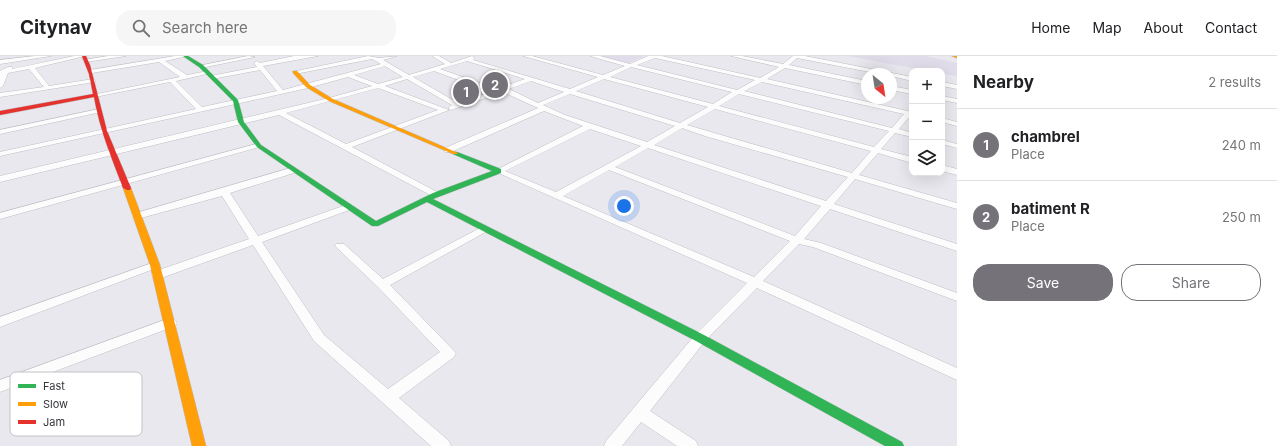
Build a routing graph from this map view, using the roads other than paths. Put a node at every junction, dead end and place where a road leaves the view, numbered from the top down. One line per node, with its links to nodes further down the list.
1 (48, 56): 18 (street)
2 (123, 56): 15 (street)
3 (185, 56): 21 (street); 34 (street)
4 (253, 56): 27 (street); 34 (street)
5 (315, 56): 27 (street)
6 (394, 56): 16 (street)
7 (435, 56): 24 (street)
8 (478, 56): 19 (street)
9 (526, 56): 40 (street)
10 (593, 56): 25 (street)
11 (654, 56): 25 (street); 44 (street)
12 (734, 56): 28 (street)
13 (954, 56): 17 (street)
14 (84, 57): 15 (street); 29 (street); 33 (street)
15 (116, 57): 26 (street)
16 (374, 57): 23 (street); 35 (street)
17 (957, 57)
18 (24, 58): 20 (street)
19 (465, 59): 24 (street); 43 (street)
20 (14, 60): 22 (street); 32 (street)
21 (160, 60): 26 (street); 38 (street)
22 (0, 62)
23 (387, 64): 36 (street); 39 (street)
24 (449, 64): 31 (street)
25 (631, 65): 40 (street); 58 (street)
26 (123, 66): 33 (street)
27 (260, 66): 34 (street); 56 (street)
28 (786, 66): 30 (street); 44 (street); 46 (street)
29 (31, 67): 32 (street); 52 (street)
30 (861, 68)
31 (433, 69): 39 (street); 54 (street)
32 (3, 72): 48 (street)
33 (92, 72): 45 (street)
34 (207, 72): 38 (street); 63 (street)
35 (295, 72): 49 (street)
36 (348, 75): 49 (street); 50 (street)
37 (897, 75): 41 (street)
38 (185, 77): 42 (street)
39 (408, 77): 50 (street); 65 (street)
40 (603, 77): 57 (street); 67 (street)
41 (909, 77)
42 (171, 80): 60 (street); 68 (street)
43 (529, 80): 54 (street); 57 (street)
44 (761, 80): 58 (street); 73 (street)
45 (93, 81): 52 (street); 60 (street)
46 (861, 82)
47 (945, 85): 51 (street)
48 (0, 86)
49 (308, 86): 56 (street); 62 (street)
50 (378, 86): 62 (street); 69 (street)
51 (957, 87)
52 (48, 88): 59 (street)
53 (897, 89): 55 (street)
54 (499, 90): 65 (street); 66 (street)
55 (909, 91)
56 (281, 92): 63 (street)
57 (569, 92): 66 (street); 79 (street)
58 (739, 92): 67 (street); 81 (street)
59 (0, 95)
60 (95, 95): 70 (street); 72 (street)
61 (945, 99): 64 (street)
62 (331, 100): 71 (street); 80 (street)
63 (236, 101): 68 (street); 76 (street)
64 (957, 101)
65 (457, 105): 69 (street)
66 (540, 107): 78 (street); 90 (street)
67 (713, 107): 79 (street); 91 (street)
68 (200, 109): 82 (street)
69 (445, 110): 80 (street)
70 (100, 111): 82 (street); 83 (street)
71 (279, 112): 76 (street); 89 (street)
72 (0, 113)
73 (909, 113)
74 (909, 114): 81 (street)
75 (945, 121): 77 (street)
76 (241, 122): 87 (street); 92 (street)
77 (957, 124)
78 (590, 126): 86 (street); 98 (street)
79 (681, 126): 86 (street); 100 (street)
80 (397, 128): 89 (street); 90 (street)
81 (893, 130): 84 (street); 91 (street)
82 (104, 131): 92 (street); 93 (street)
83 (0, 132)
84 (909, 133)
85 (945, 143): 88 (street)
86 (649, 145): 95 (street); 107 (street)
87 (259, 146): 97 (street); 102 (street)
88 (957, 146)
89 (345, 147): 104 (street)
90 (448, 150): 98 (street)
91 (875, 150): 94 (street); 100 (street)
92 (113, 153): 101 (street); 102 (street)
93 (0, 154)
94 (909, 159)
95 (608, 167): 105 (street); 114 (street)
96 (945, 169): 99 (street)
97 (294, 170): 103 (street); 109 (street)
98 (498, 171): 104 (street); 105 (street)
99 (957, 172)
100 (854, 175): 107 (street); 108 (street)
101 (0, 179)
102 (125, 182): 110 (street); 111 (street)
103 (224, 192): 111 (street); 113 (street)
104 (436, 195): 106 (street)
105 (556, 196): 118 (street)
106 (427, 199): 109 (street); 112 (street)
107 (829, 205): 114 (street); 116 (street)
108 (957, 206)
109 (349, 207): 113 (street)
110 (0, 216)
111 (137, 216): 117 (street)
112 (486, 229): 119 (street); 123 (street)
113 (255, 240): 117 (street); 128 (street)
114 (797, 240): 118 (street); 120 (street)
115 (340, 246): 119 (street)
116 (957, 248)
117 (156, 270): 121 (street); 122 (street)
118 (755, 282): 123 (street); 125 (street)
119 (382, 284): 128 (street)
120 (957, 297)
121 (0, 322)
122 (170, 323): 124 (street); 130 (street)
123 (700, 338): 129 (street); 134 (street)
124 (38, 372)
125 (957, 374)
126 (10, 382): 127 (street)
127 (0, 386)
128 (388, 398): 131 (street)
129 (640, 413): 132 (street); 133 (street)
130 (199, 446)
131 (443, 446)
132 (612, 446)
133 (690, 446)
134 (897, 446)

